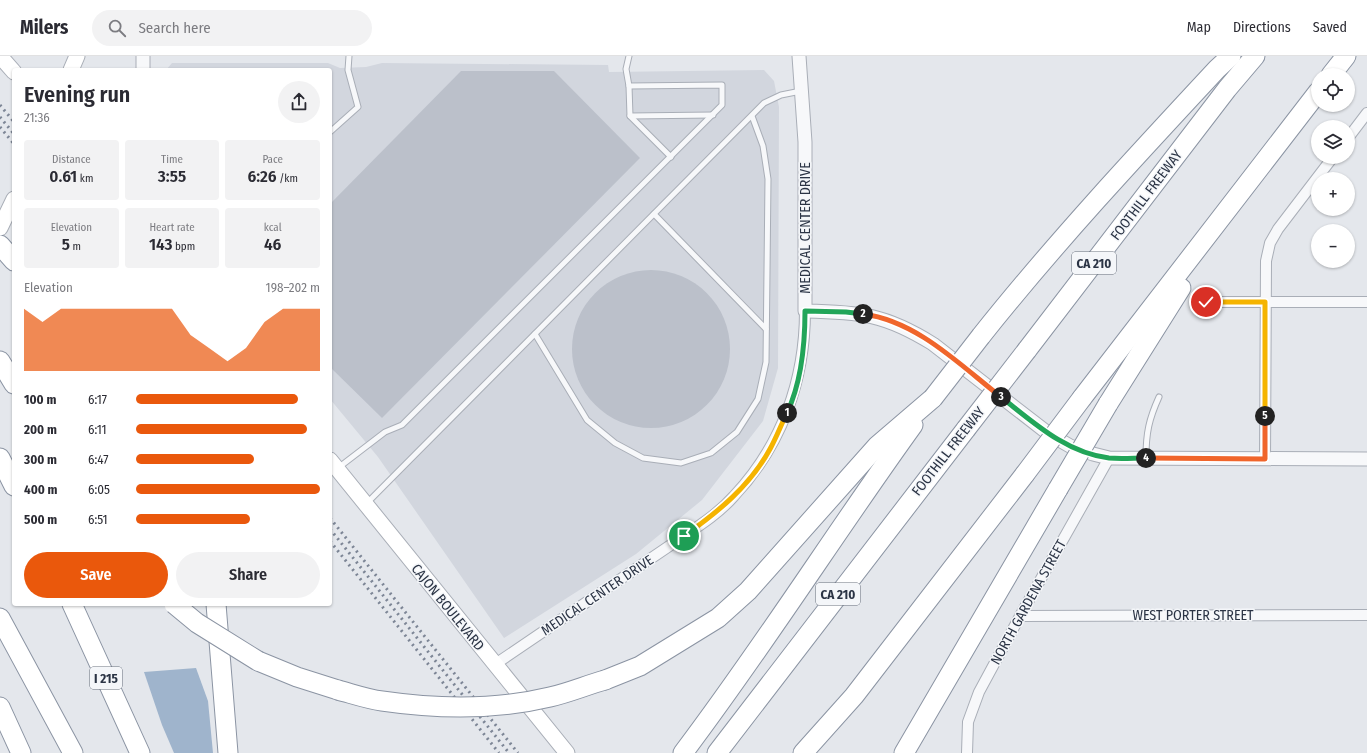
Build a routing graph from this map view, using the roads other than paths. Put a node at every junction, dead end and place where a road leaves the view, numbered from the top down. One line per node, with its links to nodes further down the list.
1 (0, 56): 13 (main road)
2 (76, 56): 10 (main road)
3 (143, 56): 11 (street)
4 (349, 56): 22 (lane)
5 (629, 56): 14 (lane)
6 (799, 56): 15 (street, MEDICAL CENTER DRIVE)
7 (1231, 56): 40 (highway, bridge)
8 (1255, 56): 63 (highway, FOOTHILL FREEWAY / CA 210, bridge)
9 (1346, 56): 12 (highway)
10 (72, 68)
11 (143, 68)
12 (1337, 68)
13 (12, 70)
14 (629, 86): 18 (lane); 19 (lane)
15 (802, 91): 20 (lane); 34 (street, MEDICAL CENTER DRIVE)
16 (1311, 101): 25 (highway)
17 (1367, 113): 21 (street)
18 (714, 115): 19 (lane); 23 (lane)
19 (630, 116): 23 (lane)
20 (752, 116): 27 (lane); 35 (lane)
21 (1355, 129)
22 (332, 130)
23 (671, 157): 46 (lane)
24 (1328, 164): 32 (street)
25 (1235, 200): 64 (highway, bridge); 65 (highway, bridge)
26 (12, 204): 28 (main road)
27 (654, 214): 35 (lane); 36 (lane)
28 (0, 228)
29 (0, 245): 30 (highway)
30 (12, 259)
31 (1206, 302): 32 (street)
32 (1265, 302): 33 (street); 44 (street)
33 (1367, 302)
34 (805, 311): 42 (street); 55 (street, MEDICAL CENTER DRIVE)
35 (766, 329): 36 (lane)
36 (535, 334): 48 (lane)
37 (0, 361): 38 (highway)
38 (12, 381)
39 (1159, 397): 43 (lane)
40 (933, 398): 50 (highway, bridge); 62 (highway)
41 (0, 458): 47 (highway)
42 (1109, 458): 43 (street); 53 (street, NORTH GARDENA STREET)
43 (1146, 458): 44 (street)
44 (1265, 459): 45 (street)
45 (1367, 459)
46 (334, 464): 48 (main road, CAJON BOULEVARD)
47 (12, 482)
48 (366, 504): 55 (main road, CAJON BOULEVARD)
49 (73, 606): 59 (highway, I 215)
50 (176, 606)
51 (216, 606): 60 (highway)
52 (1367, 615): 53 (street, WEST PORTER STREET)
53 (1020, 616): 66 (street, NORTH GARDENA STREET)
54 (0, 618): 58 (highway)
55 (494, 665): 61 (main road, CAJON BOULEVARD)
56 (0, 707): 57 (highway)
57 (21, 753)
58 (73, 753)
59 (140, 753)
60 (228, 753)
61 (567, 753)
62 (683, 753)
63 (717, 753)
64 (803, 753)
65 (904, 753)
66 (967, 753)

